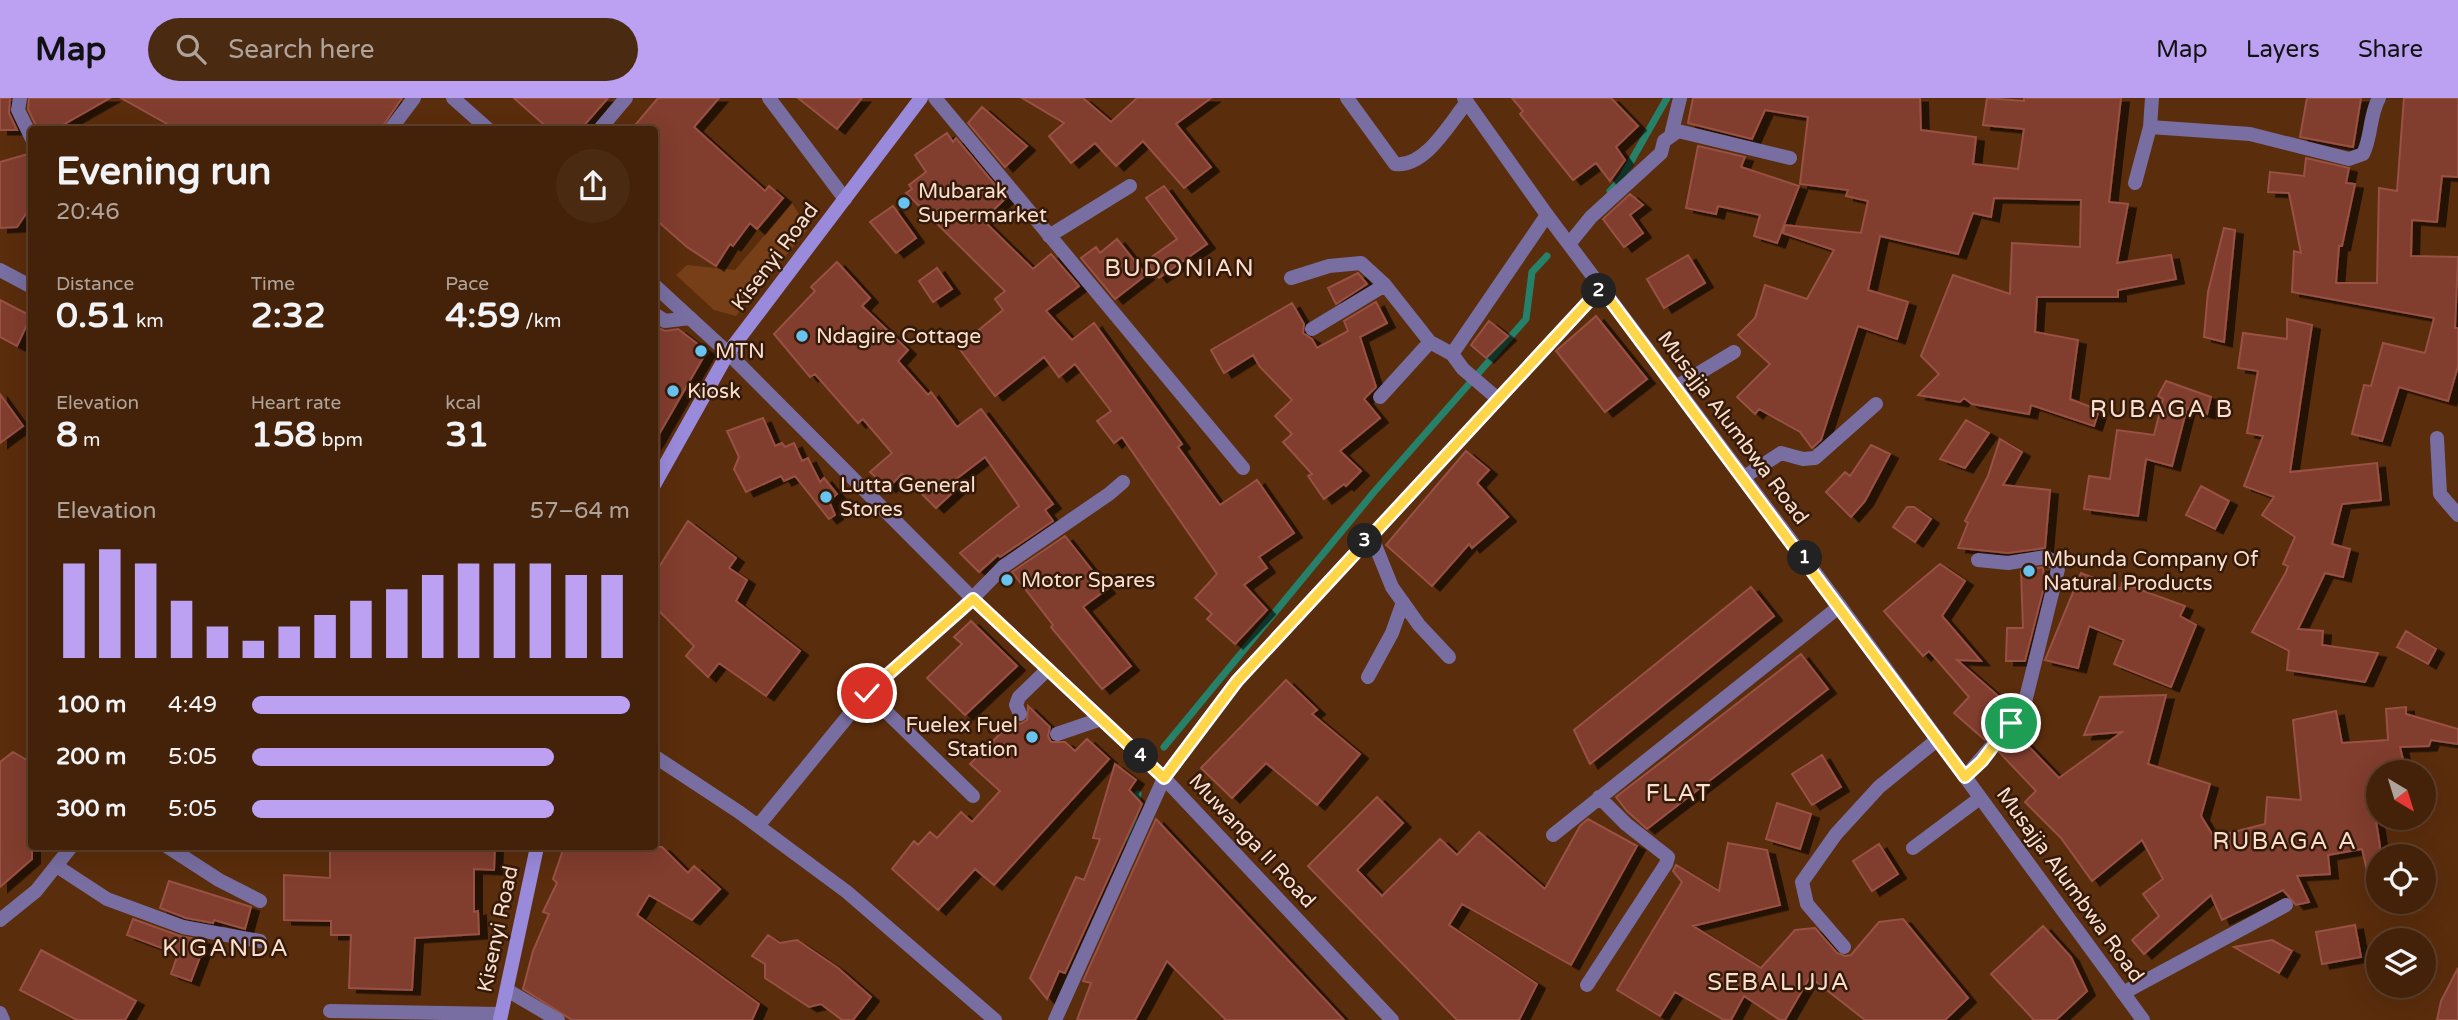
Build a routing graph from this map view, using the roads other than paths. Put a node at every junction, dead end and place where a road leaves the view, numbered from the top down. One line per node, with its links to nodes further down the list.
1 (20, 98): 17 (street)
2 (414, 98): 13 (street)
3 (453, 98): 14 (street)
4 (626, 98): 15 (street)
5 (769, 98): 22 (street)
6 (921, 98): 22 (main road, Kisenyi Road)
7 (935, 98): 24 (street)
8 (1347, 98): 12 (street)
9 (1681, 98): 18 (street)
10 (2152, 98): 16 (street)
11 (2379, 98): 16 (street)
12 (1465, 100): 23 (street, Musajja Alumbwa Road)
13 (393, 126)
14 (484, 126)
15 (602, 126)
16 (2150, 127): 20 (street)
17 (28, 131)
18 (1671, 135): 19 (street); 25 (street)
19 (1790, 158)
20 (2135, 183)
21 (1130, 186): 24 (street)
22 (845, 199): 37 (main road, Kisenyi Road)
23 (1547, 215): 25 (street, Musajja Alumbwa Road); 38 (street)
24 (1049, 236): 44 (street)
25 (1569, 244): 30 (street, Musajja Alumbwa Road)
26 (0, 270): 28 (street)
27 (1291, 278): 29 (street)
28 (28, 285)
29 (1385, 285): 34 (street); 35 (street)
30 (1601, 288): 39 (street, Musajja Alumbwa Road); 40 (street)
31 (658, 289): 33 (street, Muwanga II Road)
32 (658, 317): 33 (street)
33 (690, 318): 37 (street, Muwanga II Road)
34 (1312, 329)
35 (1430, 342): 38 (street); 41 (street)
36 (1734, 352): 39 (street)
37 (728, 353): 46 (main road, Kisenyi Road); 51 (street, Muwanga II Road)
38 (1452, 354): 40 (street)
39 (1676, 387): 45 (street, Musajja Alumbwa Road)
40 (1492, 394): 49 (street)
41 (1380, 397)
42 (1876, 404): 45 (street)
43 (2437, 438): 48 (street)
44 (1243, 468)
45 (1744, 477): 53 (street, Musajja Alumbwa Road)
46 (658, 478)
47 (1123, 482): 51 (street)
48 (2458, 515)
49 (1371, 535): 52 (street); 64 (street)
50 (1978, 560): 63 (street)
51 (973, 599): 55 (street, Muwanga II Road); 57 (street)
52 (1403, 601): 54 (street); 56 (street)
53 (1840, 606): 61 (street, Musajja Alumbwa Road); 66 (street)
54 (1449, 657)
55 (1048, 669): 58 (street); 59 (street, Muwanga II Road)
56 (1368, 677)
57 (867, 693): 65 (street); 68 (street)
58 (1020, 714)
59 (1101, 719): 60 (street); 64 (street, Muwanga II Road)
60 (1057, 734)
61 (1938, 739): 63 (street, Musajja Alumbwa Road); 79 (street)
62 (658, 759): 68 (street)
63 (1965, 777): 67 (street, Musajja Alumbwa Road)
64 (1164, 778): 89 (street); 90 (street, Muwanga II Road)
65 (972, 796)
66 (1599, 797): 69 (street); 80 (street)
67 (1980, 798): 70 (street); 82 (street, Musajja Alumbwa Road)
68 (758, 826): 88 (street)
69 (1553, 835)
70 (1913, 848)
71 (69, 850): 74 (street)
72 (173, 850): 75 (street)
73 (536, 850): 81 (main road, Kisenyi Road)
74 (58, 867): 77 (street); 78 (street)
75 (260, 901)
76 (2286, 905): 82 (street)
77 (0, 920)
78 (260, 941)
79 (1844, 947)
80 (1587, 985)
81 (507, 989): 85 (main road, Kisenyi Road); 87 (street)
82 (2123, 993): 91 (street, Musajja Alumbwa Road)
83 (330, 1011): 85 (street)
84 (0, 1013): 86 (street)
85 (501, 1017)
86 (3, 1020)
87 (558, 1020)
88 (995, 1020)
89 (1055, 1020)
90 (1392, 1020)
91 (2143, 1020)

